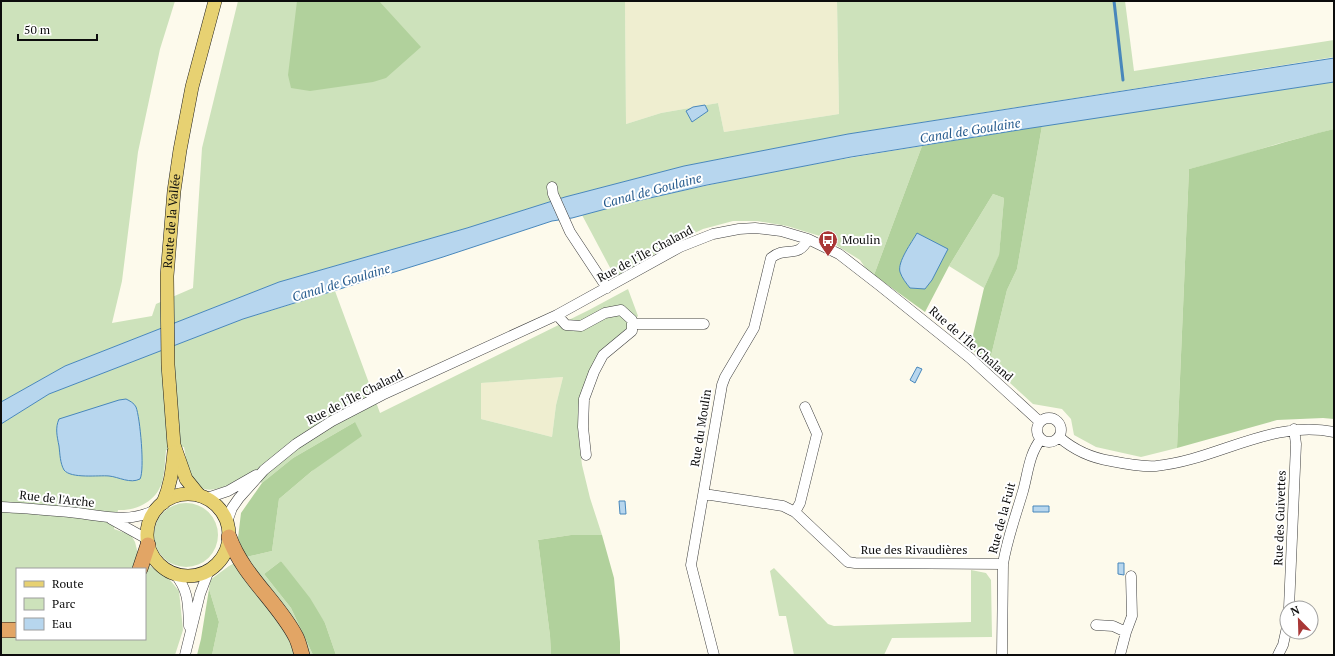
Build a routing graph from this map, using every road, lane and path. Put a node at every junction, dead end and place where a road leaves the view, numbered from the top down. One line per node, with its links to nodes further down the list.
1 (215, 1): 14 (main road, Route de la Vallée)
2 (552, 191): 4 (street)
3 (808, 239): 4 (street, Rue de l'Île Chaland); 9 (street, Rue de l'Île Chaland); 17 (street, Rue du Moulin)
4 (607, 288): 5 (street, Rue de l'Île Chaland)
5 (557, 315): 6 (street); 16 (street, Rue de l'Île Chaland)
6 (632, 324): 7 (street); 15 (street)
7 (704, 324)
8 (805, 407): 21 (street)
9 (1040, 422): 12 (street); 13 (street)
10 (1294, 429): 11 (street); 12 (street); 31 (street, Rue des Guivettes)
11 (1334, 432)
12 (1059, 437): 13 (street)
13 (1041, 439): 26 (street, Rue de la Fuit)
14 (174, 445): 18 (main road); 20 (main road)
15 (586, 455)
16 (264, 470): 18 (street, Rue de l'Île Chaland); 23 (street, Rue de l'Île Chaland)
17 (704, 494): 21 (street, Rue des Rivaudières); 40 (street, Rue du Moulin)
18 (203, 497): 20 (main road); 23 (main road)
19 (1, 506): 22 (street, Rue de l'Arche)
20 (160, 506): 22 (street, Rue de l'Arche); 25 (main road)
21 (795, 512): 26 (street, Rue des Rivaudières)
22 (110, 518): 25 (street, Rue de l'Arche)
23 (227, 522): 24 (main road)
24 (229, 537): 28 (main road); 39 (highway)
25 (148, 542): 27 (highway); 29 (main road)
26 (1003, 564): 41 (street, Rue de la Fuit)
27 (140, 568)
28 (209, 570): 29 (main road); 36 (street)
29 (175, 574): 36 (street)
30 (1132, 576): 35 (street)
31 (1290, 600)
32 (1096, 625): 35 (street)
33 (1, 630): 34 (highway)
34 (16, 630)
35 (1126, 632): 42 (street)
36 (190, 638): 38 (street)
37 (1284, 640): 43 (street)
38 (186, 655)
39 (302, 655)
40 (714, 655)
41 (1002, 655)
42 (1120, 655)
43 (1278, 655)

